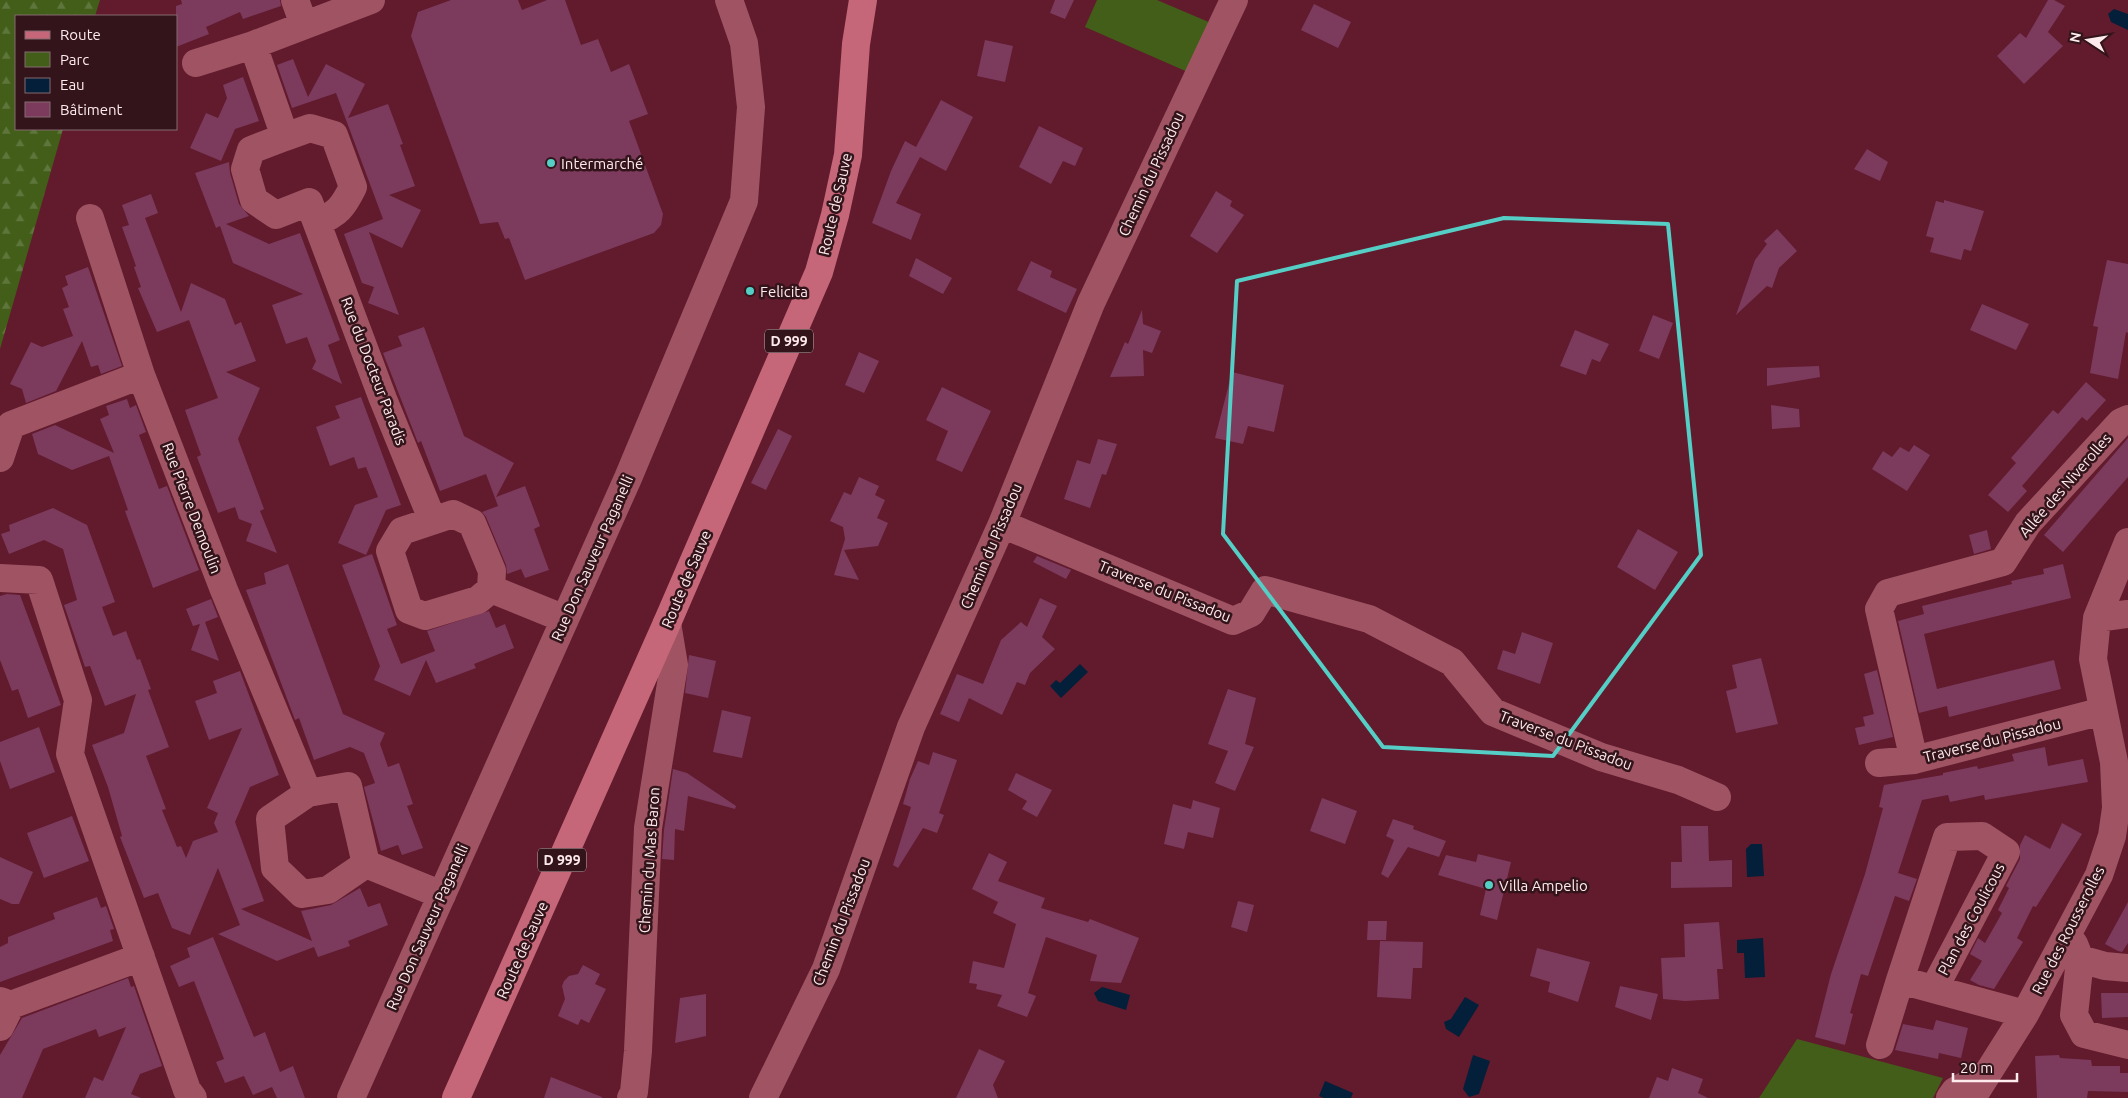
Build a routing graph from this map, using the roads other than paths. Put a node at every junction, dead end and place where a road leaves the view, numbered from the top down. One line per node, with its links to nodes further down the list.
1 (295, 0): 7 (street)
2 (371, 0): 7 (street)
3 (729, 0): 24 (street, Rue Don Sauveur Paganelli)
4 (846, 0): 8 (main road, Route de Sauve / D 999)
5 (863, 0): 8 (main road, Route de Sauve / D 999)
6 (1234, 0): 18 (street, Chemin du Pissadou)
7 (304, 25): 9 (street)
8 (856, 44): 25 (main road, Route de Sauve / D 999)
9 (253, 45): 10 (street); 11 (street)
10 (196, 63)
11 (285, 137): 13 (street, Rue du Docteur Paradis); 13 (street, Rue du Docteur Paradis)
12 (90, 218): 14 (street, Rue Pierre Demoulin)
13 (317, 222): 17 (street, Rue du Docteur Paradis)
14 (141, 375): 16 (street); 29 (street, Rue Pierre Demoulin)
15 (2128, 418): 27 (street, Allée des Niverolles)
16 (0, 458)
17 (432, 519): 21 (street); 21 (street)
18 (1002, 524): 30 (street, Traverse du Pissadou); 49 (street, Chemin du Pissadou)
19 (2128, 542): 23 (street, Rue des Rousserolles)
20 (0, 578): 35 (street)
21 (491, 589): 24 (street)
22 (2128, 614): 23 (street)
23 (2097, 618): 26 (street, Rue des Rousserolles)
24 (565, 619): 33 (street, Rue Don Sauveur Paganelli)
25 (667, 623): 47 (main road, Route de Sauve / D 999); 48 (street, Chemin du Mas Baron)
26 (2104, 711): 27 (street, Traverse du Pissadou); 31 (street, Rue des Rousserolles)
27 (1914, 760): 28 (street, Traverse du Pissadou)
28 (1879, 763)
29 (308, 793): 32 (street); 32 (street)
30 (1717, 797)
31 (2120, 834): 34 (street, Rue des Rousserolles)
32 (366, 864): 33 (street)
33 (442, 895): 46 (street, Rue Don Sauveur Paganelli)
34 (2069, 931): 36 (street); 41 (street, Rue des Rousserolles)
35 (142, 957): 40 (street); 45 (street)
36 (2080, 959): 37 (street); 43 (street)
37 (2128, 968)
38 (1900, 980): 39 (street, Plan des Coulicous); 39 (street, Plan des Coulicous); 42 (street, Plan des Coulicous)
39 (1934, 989): 41 (street, Plan des Coulicous)
40 (4, 1011)
41 (2025, 1014): 44 (street, Rue des Rousserolles)
42 (1880, 1045)
43 (2128, 1045)
44 (1986, 1074): 50 (street, Rue des Rousserolles); 51 (street, Rue des Rousserolles)
45 (193, 1098)
46 (351, 1098)
47 (456, 1098)
48 (631, 1098)
49 (763, 1098)
50 (1950, 1098)
51 (1972, 1098)

